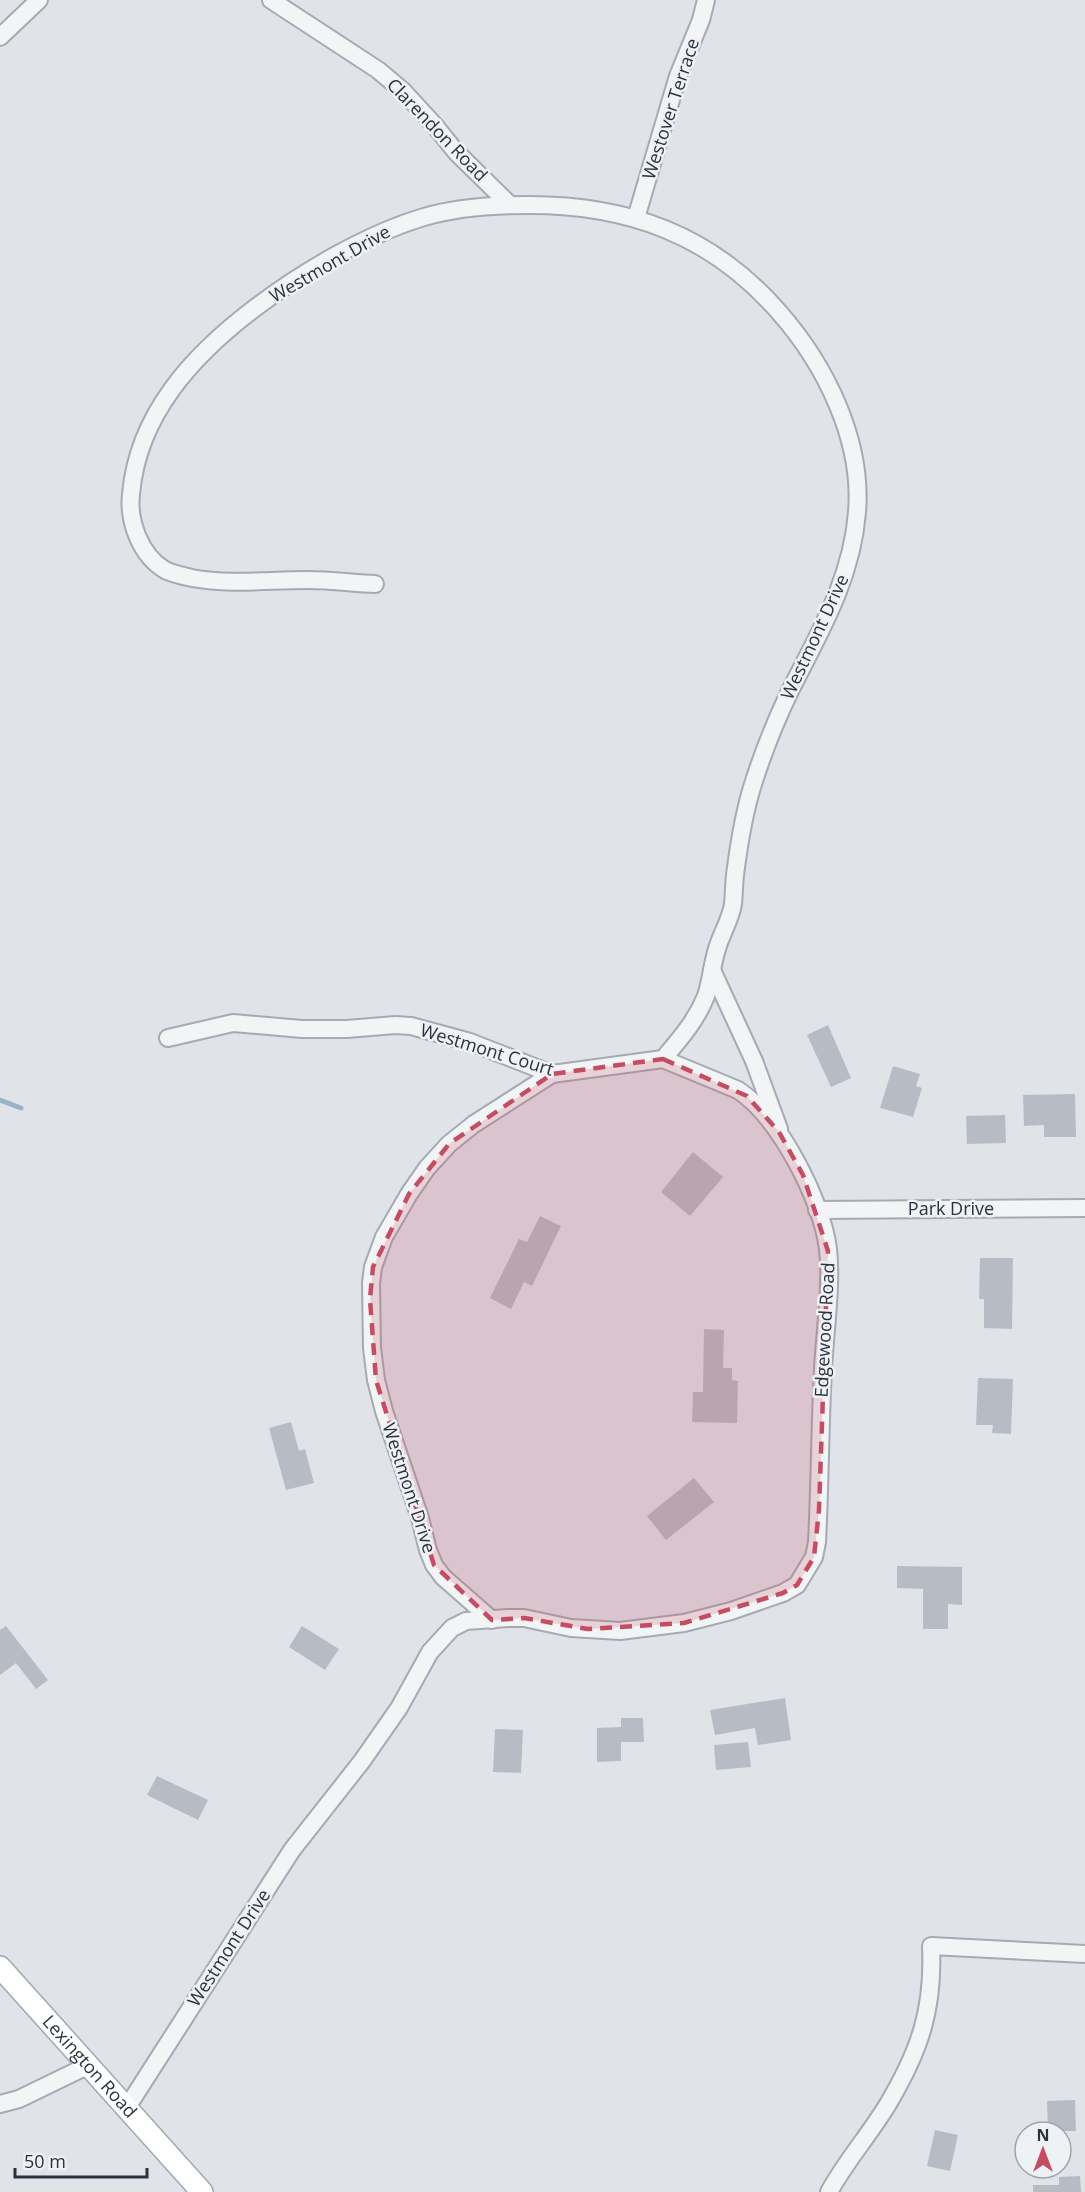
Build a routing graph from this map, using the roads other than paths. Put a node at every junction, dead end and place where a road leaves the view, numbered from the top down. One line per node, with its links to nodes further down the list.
1 (39, 0): 4 (street)
2 (271, 0): 5 (street, Clarendon Road)
3 (706, 0): 6 (street, Westover Terrace)
4 (0, 37)
5 (510, 205): 6 (street, Westmont Drive); 7 (street, Westmont Drive)
6 (636, 218): 8 (street, Westmont Drive)
7 (375, 584)
8 (712, 970): 10 (street, Westmont Drive); 12 (street)
9 (168, 1038): 11 (street, Westmont Court)
10 (663, 1059): 11 (street, Westmont Court); 12 (street, Edgewood Road)
11 (552, 1074): 15 (street, Westmont Drive)
12 (782, 1137): 14 (street, Edgewood Road)
13 (1085, 1208): 14 (street, Park Drive)
14 (817, 1210): 15 (street, Edgewood Road)
15 (492, 1620): 20 (street, Westmont Drive)
16 (1085, 1954): 22 (street)
17 (0, 1966): 18 (main road, Lexington Road)
18 (87, 2066): 19 (street); 20 (main road, Lexington Road)
19 (0, 2104)
20 (126, 2109): 21 (main road, Lexington Road)
21 (202, 2192)
22 (829, 2192)

